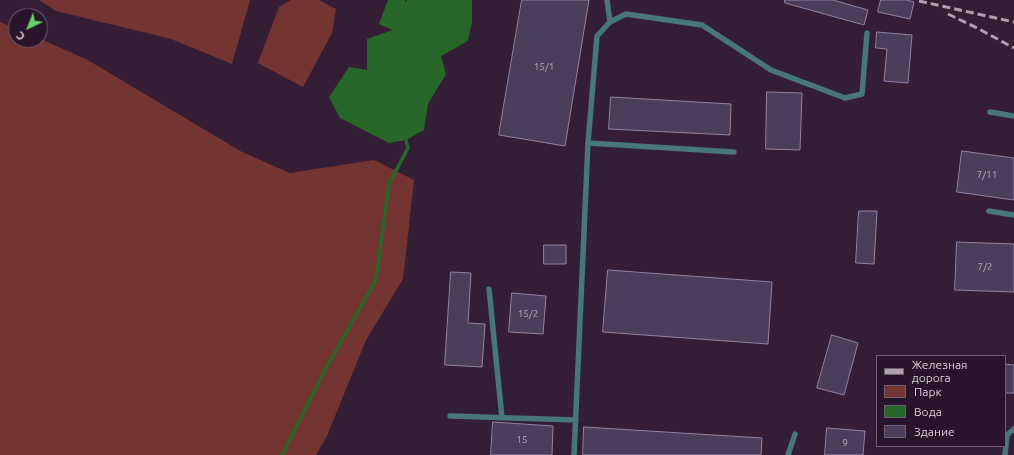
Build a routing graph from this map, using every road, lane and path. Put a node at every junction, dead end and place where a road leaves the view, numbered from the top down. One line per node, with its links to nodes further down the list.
1 (607, 0): 2 (lane)
2 (610, 22): 3 (lane); 6 (lane)
3 (867, 33)
4 (990, 112): 5 (lane)
5 (1014, 116)
6 (588, 143): 7 (lane); 13 (lane)
7 (734, 152)
8 (989, 211): 9 (lane)
9 (1014, 215)
10 (489, 289): 12 (lane)
11 (450, 416): 12 (lane)
12 (502, 418): 13 (lane)
13 (576, 420): 17 (lane)
14 (1014, 429): 16 (lane)
15 (796, 434): 18 (lane)
16 (1006, 445)
17 (574, 455)
18 (788, 455)

